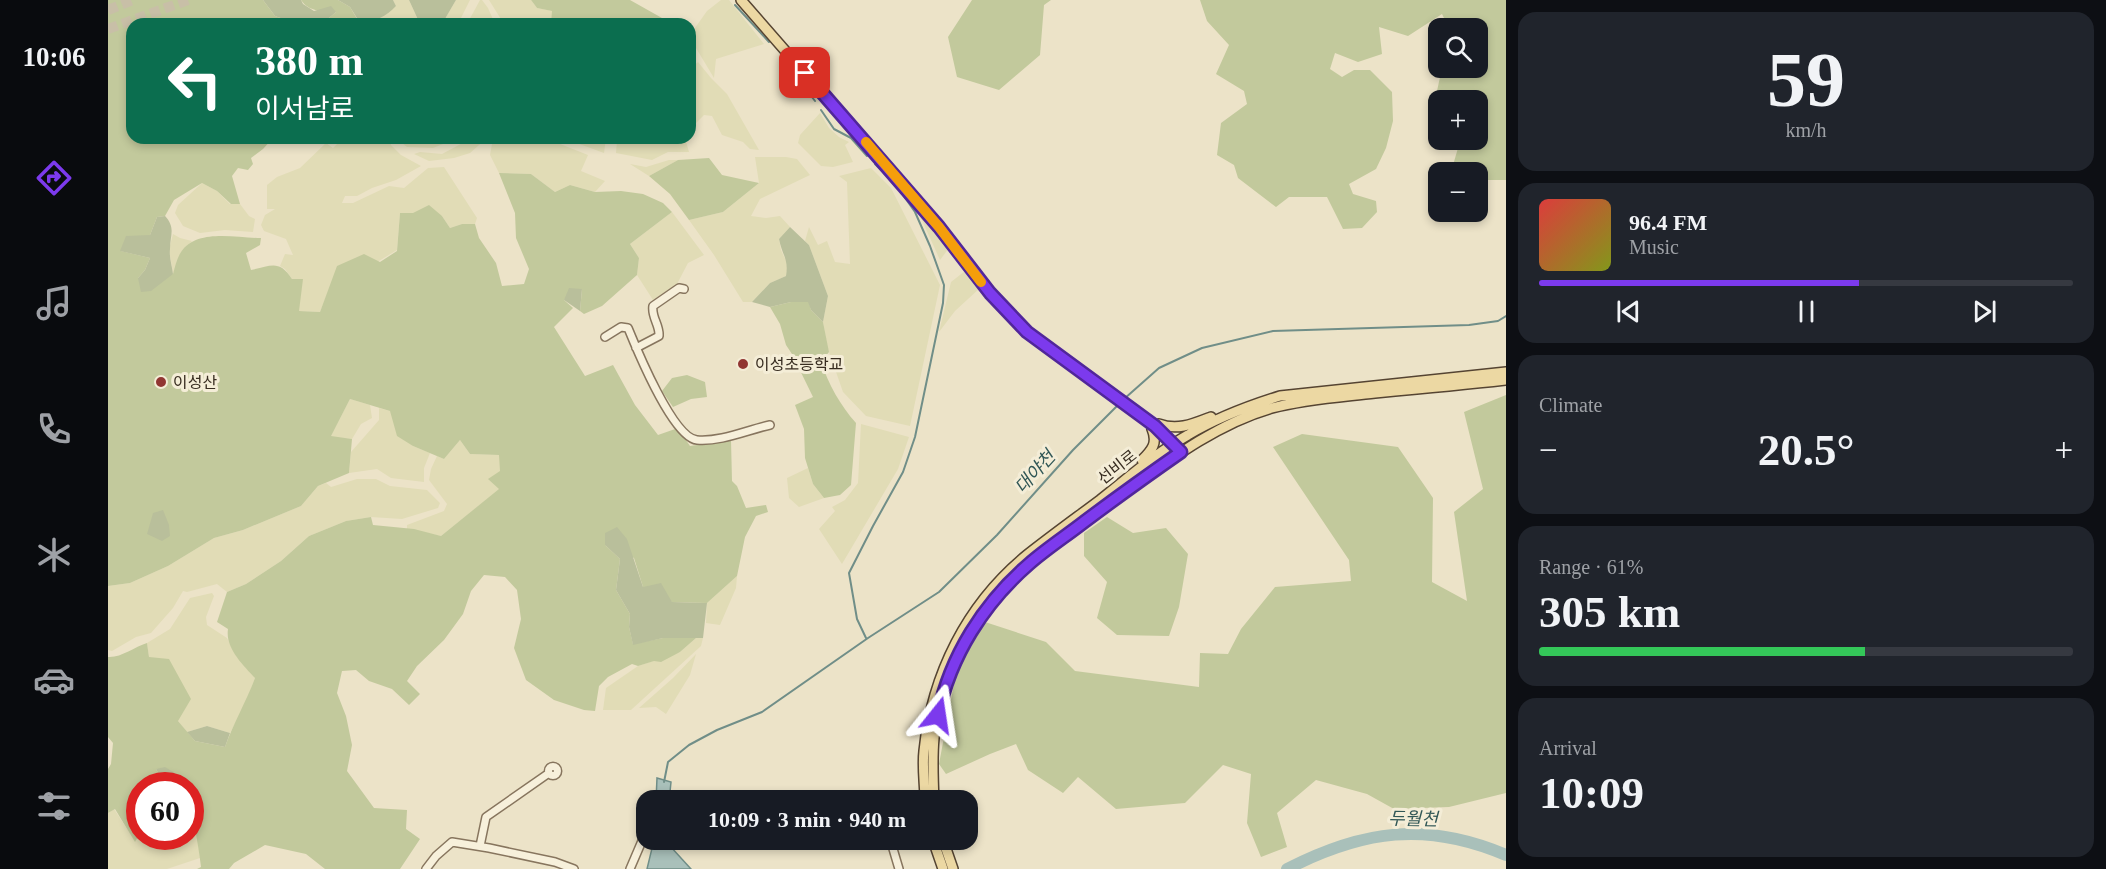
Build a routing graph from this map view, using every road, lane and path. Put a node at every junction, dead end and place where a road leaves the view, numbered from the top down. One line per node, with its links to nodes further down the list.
1 (741, 0): 9 (main road)
2 (684, 289): 4 (street)
3 (605, 337): 4 (street)
4 (636, 348): 8 (street)
5 (1506, 372): 7 (main road, 선비로)
6 (1506, 380): 11 (main road, 선비로)
7 (1214, 421): 9 (main road); 10 (main road, 선비로)
8 (770, 425)
9 (1155, 426): 10 (main road); 12 (main road)
10 (1173, 444): 11 (main road); 12 (main road, 선비로)
11 (1181, 452): 15 (main road, 선비로)
12 (1144, 465): 14 (main road, 선비로)
13 (549, 773): 16 (street)
14 (925, 790)
15 (934, 790)
16 (480, 846): 22 (street); 23 (street)
17 (640, 850): 21 (street)
18 (895, 850): 25 (street)
19 (936, 850): 26 (main road)
20 (946, 850): 27 (main road)
21 (631, 867): 24 (street)
22 (426, 869)
23 (574, 869)
24 (623, 869)
25 (899, 869)
26 (943, 869)
27 (953, 869)

